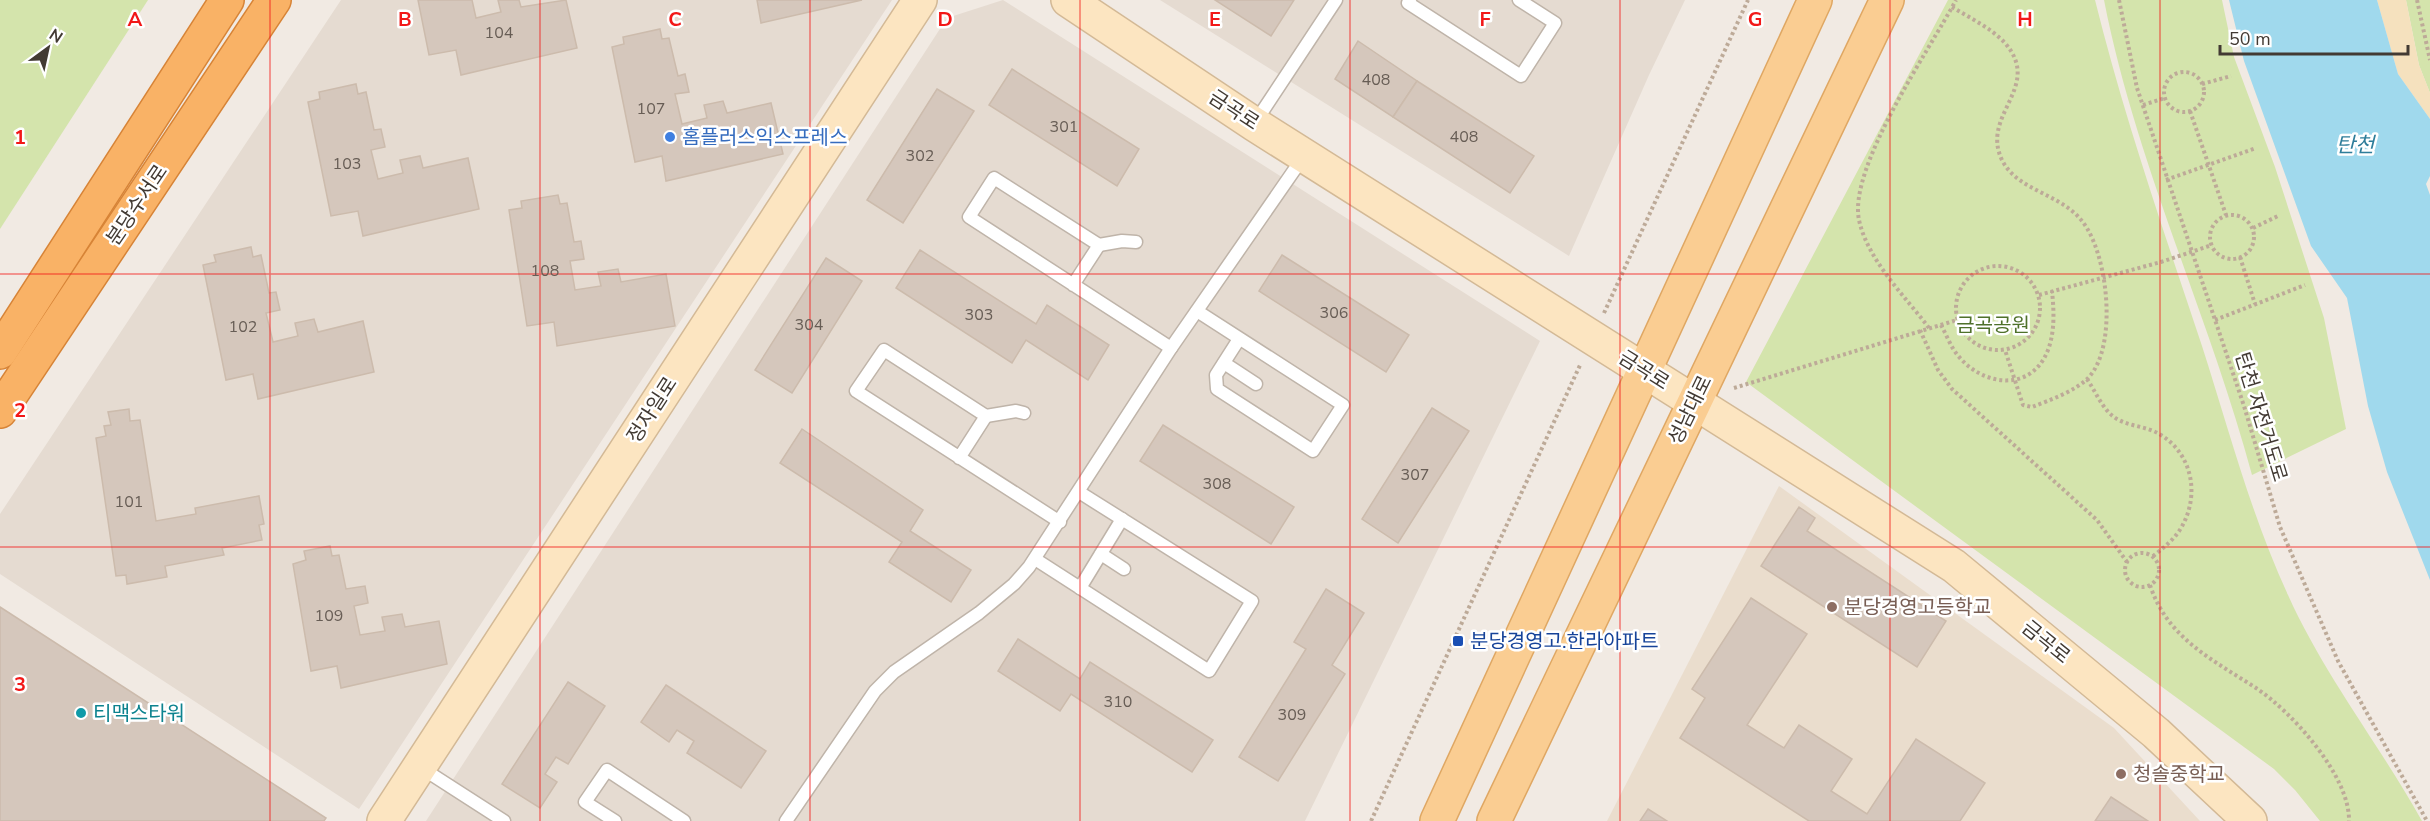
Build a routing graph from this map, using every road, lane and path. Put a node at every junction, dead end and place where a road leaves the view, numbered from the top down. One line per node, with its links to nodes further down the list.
1 (227, 0): 50 (highway, 분당수서로)
2 (274, 0): 58 (highway, 분당수서로)
3 (920, 0): 72 (main road, 정자일로)
4 (1068, 0): 21 (main road, 금곡로)
5 (1336, 0): 21 (lane)
6 (1410, 0): 7 (lane)
7 (1519, 0)
8 (1748, 0): 46 (path)
9 (1815, 0): 52 (main road)
10 (1887, 0): 57 (main road, 성남대로)
11 (1956, 0): 14 (path)
12 (2119, 0): 19 (path, 탄천 자전거도로)
13 (2417, 0): 15 (path)
14 (1952, 7): 34 (path); 44 (path)
15 (2430, 60)
16 (2231, 76): 17 (path)
17 (2202, 84): 18 (path); 20 (path)
18 (2165, 98): 19 (path); 20 (path)
19 (2143, 105): 25 (path, 탄천 자전거도로)
20 (2190, 111): 24 (path)
21 (1254, 124): 23 (main road, 금곡로)
22 (2256, 148): 24 (path)
23 (1305, 156): 40 (lane); 46 (main road, 금곡로)
24 (2209, 165): 25 (path); 26 (path)
25 (2166, 180): 32 (path, 탄천 자전거도로)
26 (2226, 215): 28 (path); 31 (path)
27 (2280, 215): 28 (path)
28 (2253, 228): 33 (path)
29 (1136, 242): 30 (lane)
30 (1099, 245): 35 (lane); 35 (lane)
31 (2212, 245): 32 (path); 33 (path)
32 (2192, 252): 34 (path); 42 (path, 탄천 자전거도로)
33 (2240, 257): 39 (path)
34 (2103, 278): 37 (path); 54 (path)
35 (1073, 285): 48 (lane)
36 (2305, 285): 39 (path)
37 (2052, 291): 38 (path); 55 (path)
38 (2039, 295): 41 (path); 49 (path)
39 (2255, 304): 42 (path)
40 (1197, 311): 47 (lane); 48 (lane)
41 (1957, 320): 43 (path); 49 (path)
42 (2214, 320): 83 (path, 탄천 자전거도로)
43 (1941, 325): 44 (path); 55 (path)
44 (1929, 328): 45 (path)
45 (1920, 330): 53 (path); 68 (path)
46 (1593, 338): 52 (main road, 금곡로); 78 (path)
47 (1239, 339): 51 (lane); 51 (lane)
48 (1171, 348): 62 (lane)
49 (2005, 350): 55 (path)
50 (0, 352)
51 (1224, 363): 56 (lane)
52 (1644, 370): 57 (main road, 금곡로); 79 (main road)
53 (1767, 377)
54 (2087, 379): 55 (path); 66 (path)
55 (2014, 382)
56 (1256, 384)
57 (1694, 402): 80 (main road, 성남대로); 81 (main road, 금곡로)
58 (0, 411)
59 (1024, 413): 60 (lane)
60 (986, 416): 61 (lane); 61 (lane)
61 (959, 458): 64 (lane)
62 (1079, 492): 63 (lane); 64 (lane)
63 (1122, 519): 65 (lane); 71 (lane)
64 (1060, 522): 67 (lane)
65 (1101, 554): 69 (lane); 71 (lane)
66 (2152, 557): 68 (path); 70 (path)
67 (1035, 559): 71 (lane); 77 (lane)
68 (2127, 562): 70 (path)
69 (1124, 569)
70 (2150, 585): 82 (path)
71 (1080, 588)
72 (419, 767): 73 (main road, 정자일로); 74 (lane)
73 (384, 821)
74 (504, 821)
75 (615, 821): 76 (lane)
76 (684, 821)
77 (786, 821)
78 (1371, 821)
79 (1437, 821)
80 (1494, 821)
81 (2250, 821)
82 (2349, 821)
83 (2427, 821)

